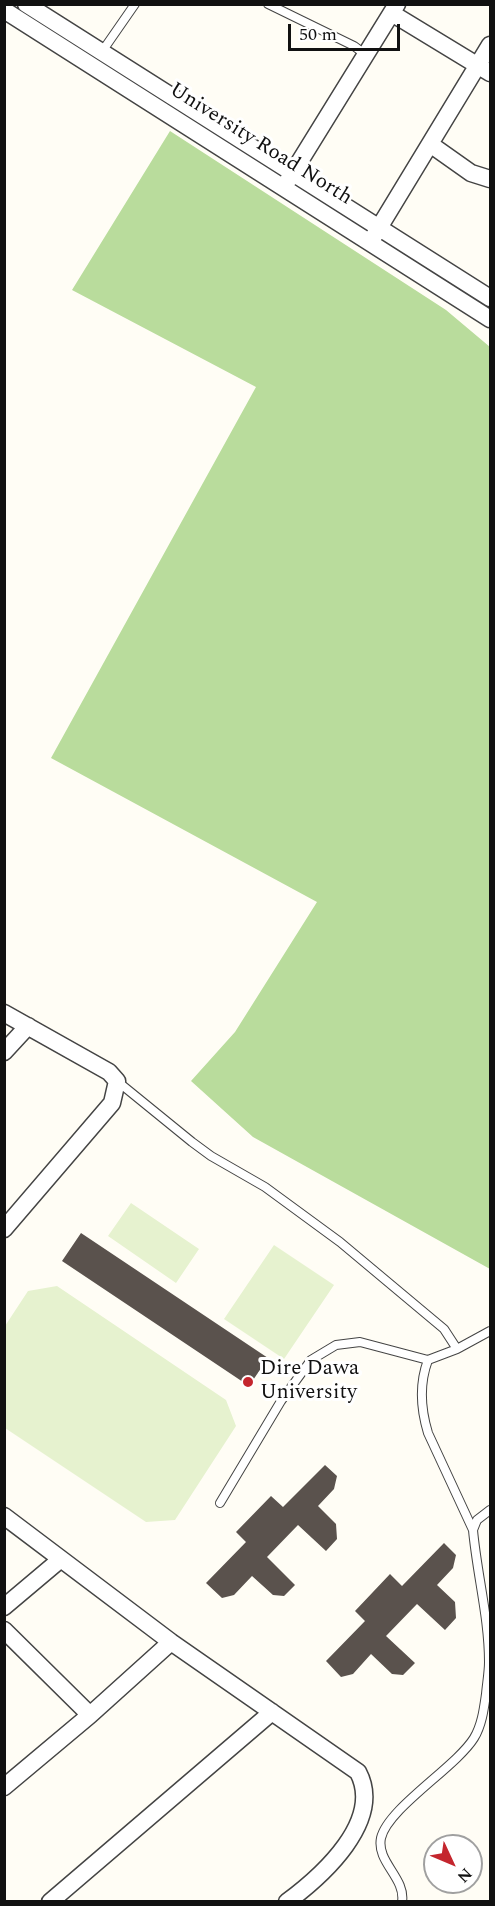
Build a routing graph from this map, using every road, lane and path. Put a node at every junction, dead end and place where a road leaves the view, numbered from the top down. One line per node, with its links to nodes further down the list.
1 (26, 4): 8 (street, University Road North)
2 (135, 4): 8 (lane)
3 (268, 4): 7 (lane)
4 (395, 9): 7 (street); 9 (street)
5 (4, 10): 8 (street, University Road North)
6 (490, 45): 9 (street)
7 (367, 55): 12 (street)
8 (97, 59): 12 (street, University Road North)
9 (484, 70): 10 (street)
10 (430, 144): 11 (street); 13 (street)
11 (490, 179)
12 (289, 180): 13 (street, University Road North); 14 (street, University Road North)
13 (380, 227): 14 (street); 15 (street, University Road North)
14 (371, 242): 16 (street, University Road North)
15 (490, 298)
16 (490, 319)
17 (4, 1013): 18 (street)
18 (28, 1026): 19 (street); 20 (street)
19 (4, 1053)
20 (117, 1081): 21 (street); 23 (lane)
21 (4, 1229)
22 (490, 1331): 23 (lane)
23 (457, 1349): 24 (lane)
24 (428, 1360): 25 (lane); 28 (lane)
25 (220, 1503)
26 (490, 1510): 28 (lane)
27 (4, 1516): 29 (street)
28 (473, 1530): 38 (lane)
29 (61, 1559): 30 (street); 32 (street)
30 (4, 1607)
31 (4, 1630): 34 (street)
32 (171, 1642): 33 (street); 34 (street)
33 (272, 1712): 36 (street); 37 (street)
34 (90, 1715): 35 (street)
35 (4, 1787)
36 (51, 1901)
37 (287, 1902)
38 (402, 1902)

